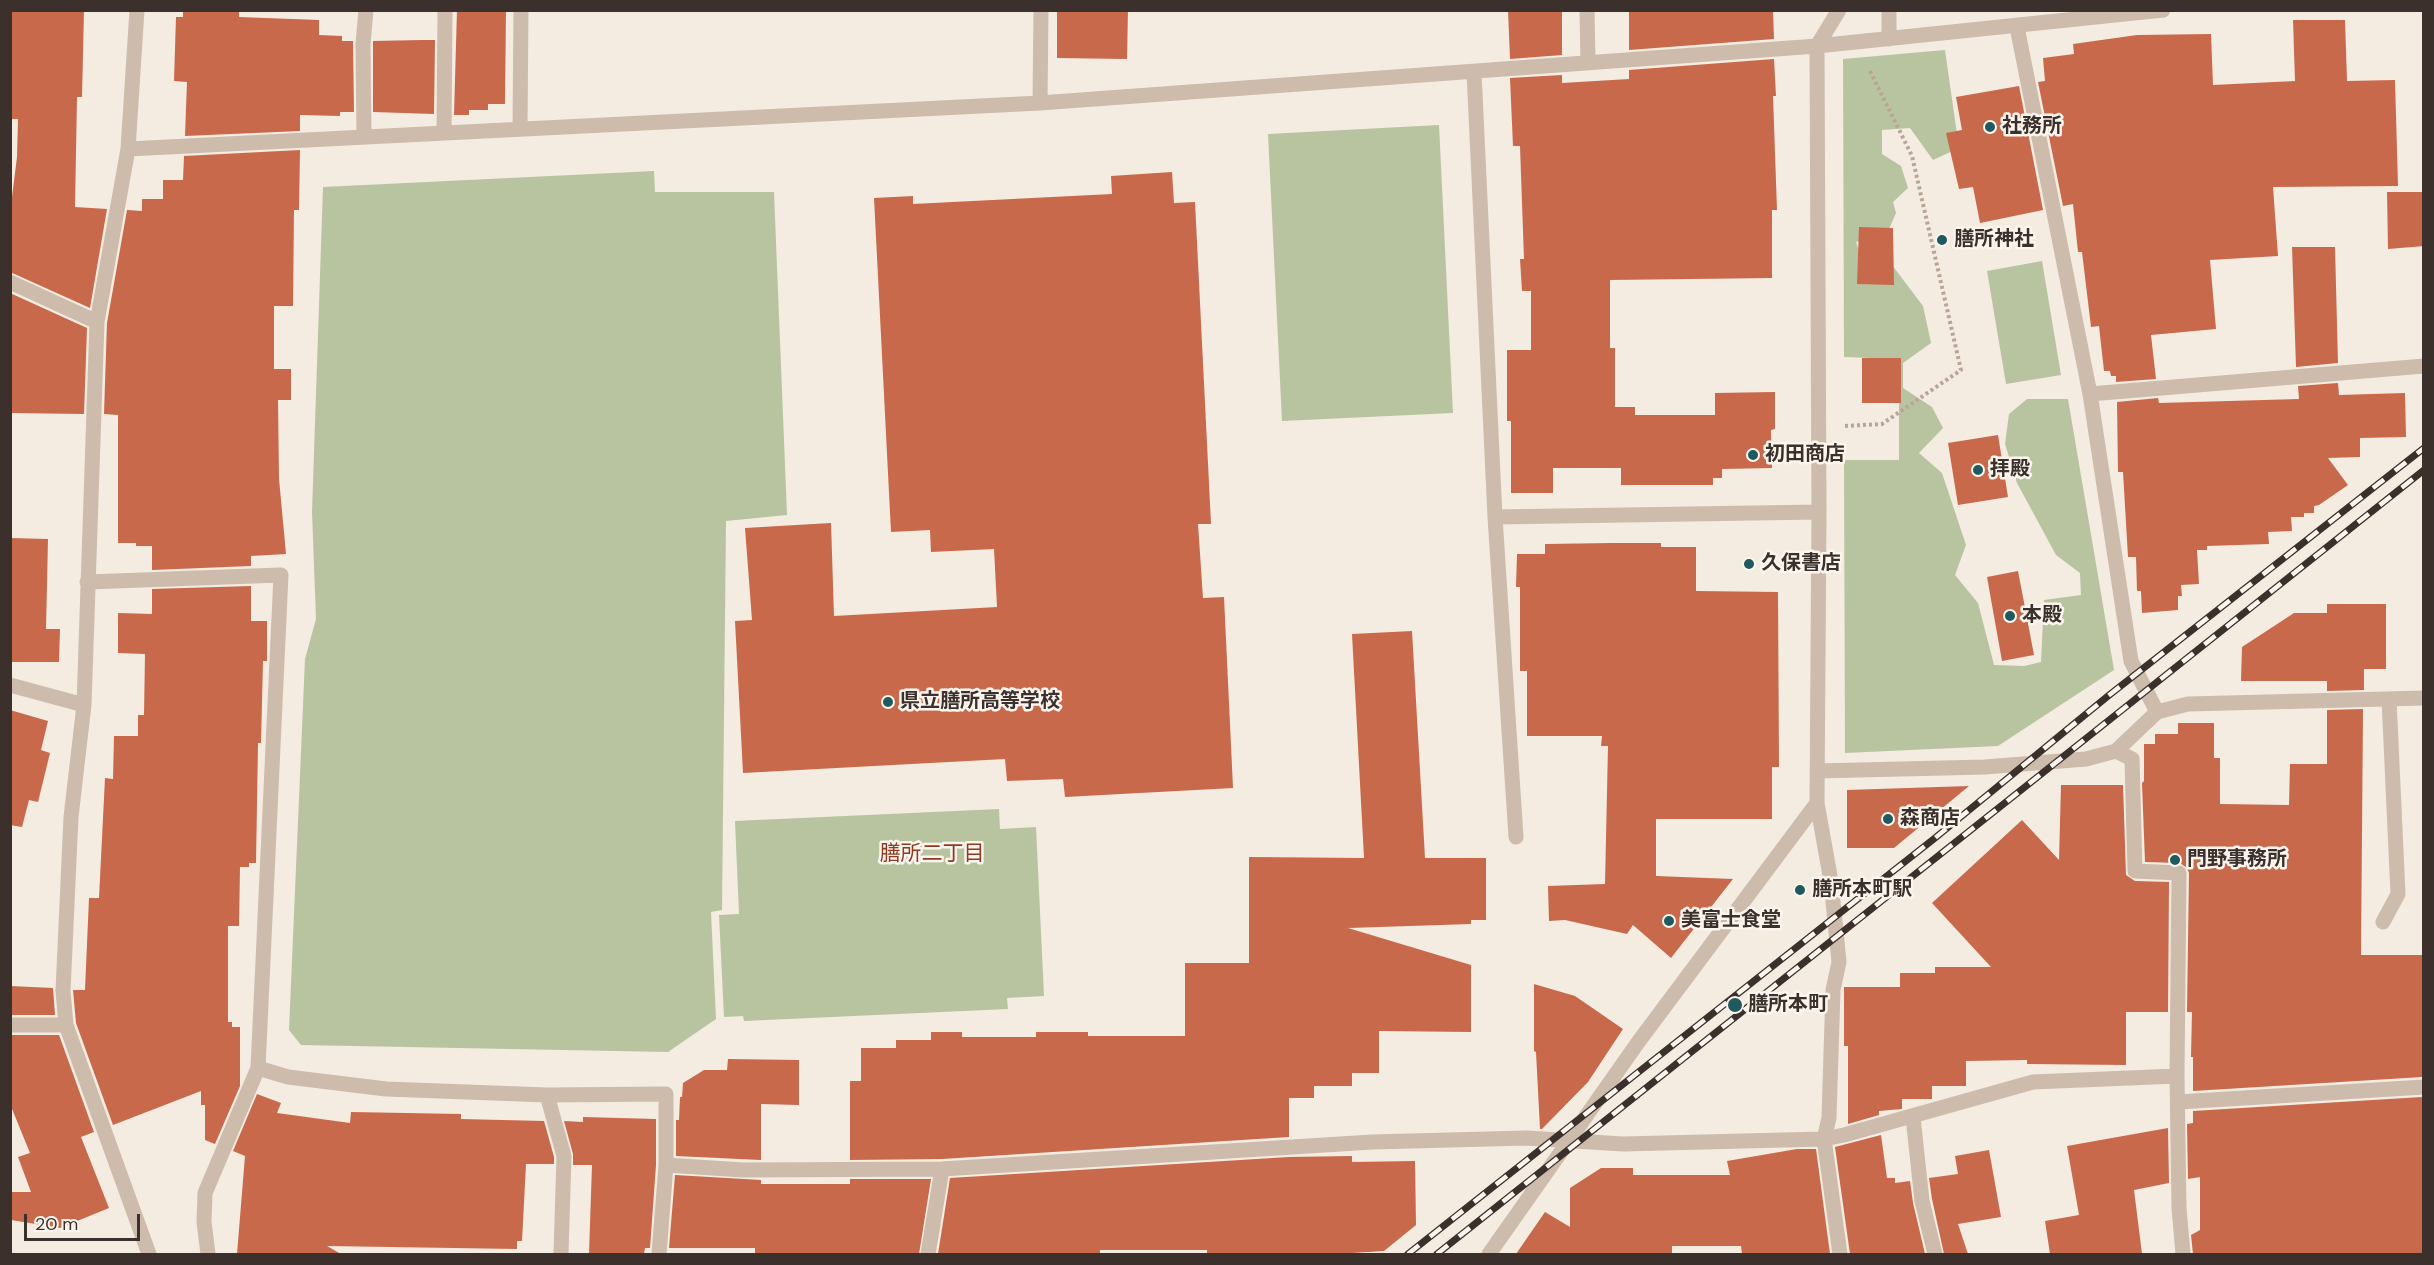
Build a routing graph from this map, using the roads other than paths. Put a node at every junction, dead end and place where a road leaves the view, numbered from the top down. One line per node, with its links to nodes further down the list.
1 (138, 10): 19 (street)
2 (366, 10): 18 (street)
3 (446, 10): 17 (street)
4 (521, 10): 16 (street)
5 (1041, 10): 15 (street)
6 (1587, 10): 13 (street)
7 (1839, 10): 12 (street)
8 (1889, 10): 11 (street)
9 (2163, 10): 10 (street)
10 (2017, 27): 11 (street); 23 (street)
11 (1889, 39): 12 (street)
12 (1817, 46): 13 (street); 24 (street)
13 (1588, 63): 14 (street)
14 (1474, 72): 15 (street); 25 (street)
15 (1040, 103): 16 (street)
16 (520, 129): 17 (street)
17 (444, 133): 18 (street)
18 (364, 137): 19 (street)
19 (128, 149): 21 (street)
20 (10, 282): 21 (street)
21 (97, 322): 26 (street)
22 (2424, 366): 23 (street)
23 (2090, 394): 31 (street)
24 (1819, 512): 25 (street); 33 (street)
25 (1495, 517): 35 (street)
26 (87, 582): 30 (street); 39 (street)
27 (10, 685): 30 (street)
28 (2424, 698): 29 (street)
29 (2389, 699): 31 (street); 36 (street)
30 (84, 705): 38 (street)
31 (2157, 712): 32 (street)
32 (2116, 751): 33 (street); 40 (street)
33 (1817, 771): 34 (street)
34 (1817, 803): 45 (street); 46 (street)
35 (1516, 837)
36 (2383, 922)
37 (10, 1025): 38 (street)
38 (66, 1025): 49 (street)
39 (258, 1068): 42 (street); 50 (street)
40 (2177, 1076): 43 (street); 44 (street)
41 (2424, 1087): 43 (street)
42 (547, 1095): 47 (street); 51 (street)
43 (2178, 1102): 57 (street)
44 (1913, 1117): 45 (street); 56 (street)
45 (1824, 1139): 46 (street); 55 (street)
46 (1569, 1140): 48 (street); 54 (street)
47 (666, 1165): 48 (street); 52 (street)
48 (942, 1169): 53 (street)
49 (149, 1254)
50 (208, 1254)
51 (561, 1254)
52 (659, 1254)
53 (928, 1254)
54 (1489, 1254)
55 (1840, 1254)
56 (1935, 1254)
57 (2183, 1254)

